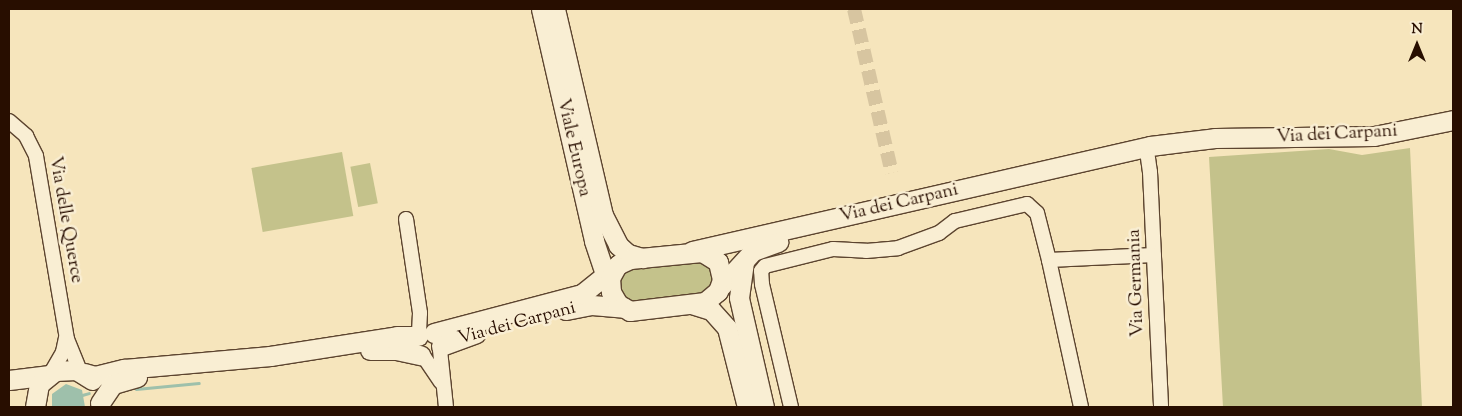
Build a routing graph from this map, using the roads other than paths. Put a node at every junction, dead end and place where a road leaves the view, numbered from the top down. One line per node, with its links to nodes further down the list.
1 (541, 9): 10 (street, Viale Europa)
2 (555, 9): 14 (street, Viale Europa)
3 (9, 120): 22 (street, Via delle Querce)
4 (1453, 120): 5 (street, Via dei Carpani)
5 (1250, 140): 7 (street, Via dei Carpani); 7 (street, Via dei Carpani)
6 (1106, 154): 7 (street, Via dei Carpani); 8 (street, Via dei Carpani); 11 (street, Via dei Carpani)
7 (1144, 154): 8 (street, Via dei Carpani); 12 (street, Via Germania)
8 (1041, 181): 13 (street, Via dei Carpani)
9 (406, 219): 23 (street)
10 (594, 241): 16 (street, Viale Europa); 18 (street, Via dei Carpani)
11 (692, 251): 14 (street, Via dei Carpani); 17 (street)
12 (1154, 255): 15 (street); 36 (street, Via Germania)
13 (746, 257): 17 (street, Via dei Carpani); 19 (street)
14 (647, 259): 16 (street, Via dei Carpani)
15 (1049, 260): 34 (street); 35 (street)
16 (610, 276): 18 (street, Via dei Carpani); 21 (street, Viale Europa)
17 (723, 278): 19 (street); 20 (street, Via dei Carpani)
18 (588, 291): 23 (street, Via dei Carpani)
19 (739, 298): 33 (street)
20 (691, 304): 21 (street, Via dei Carpani); 32 (street)
21 (624, 308): 23 (street, Via dei Carpani)
22 (66, 335): 25 (street, Via delle Querce); 26 (street, Via delle Querce)
23 (428, 343): 24 (street, Via dei Carpani); 31 (street)
24 (240, 363): 25 (street, Via dei Carpani); 30 (street, Via dei Carpani)
25 (82, 372): 26 (street, Via dei Carpani); 30 (street)
26 (49, 374): 27 (street); 29 (street)
27 (9, 380)
28 (9, 390): 29 (street)
29 (35, 404)
30 (100, 405)
31 (446, 407)
32 (747, 407)
33 (764, 407)
34 (791, 407)
35 (1081, 407)
36 (1161, 407)

